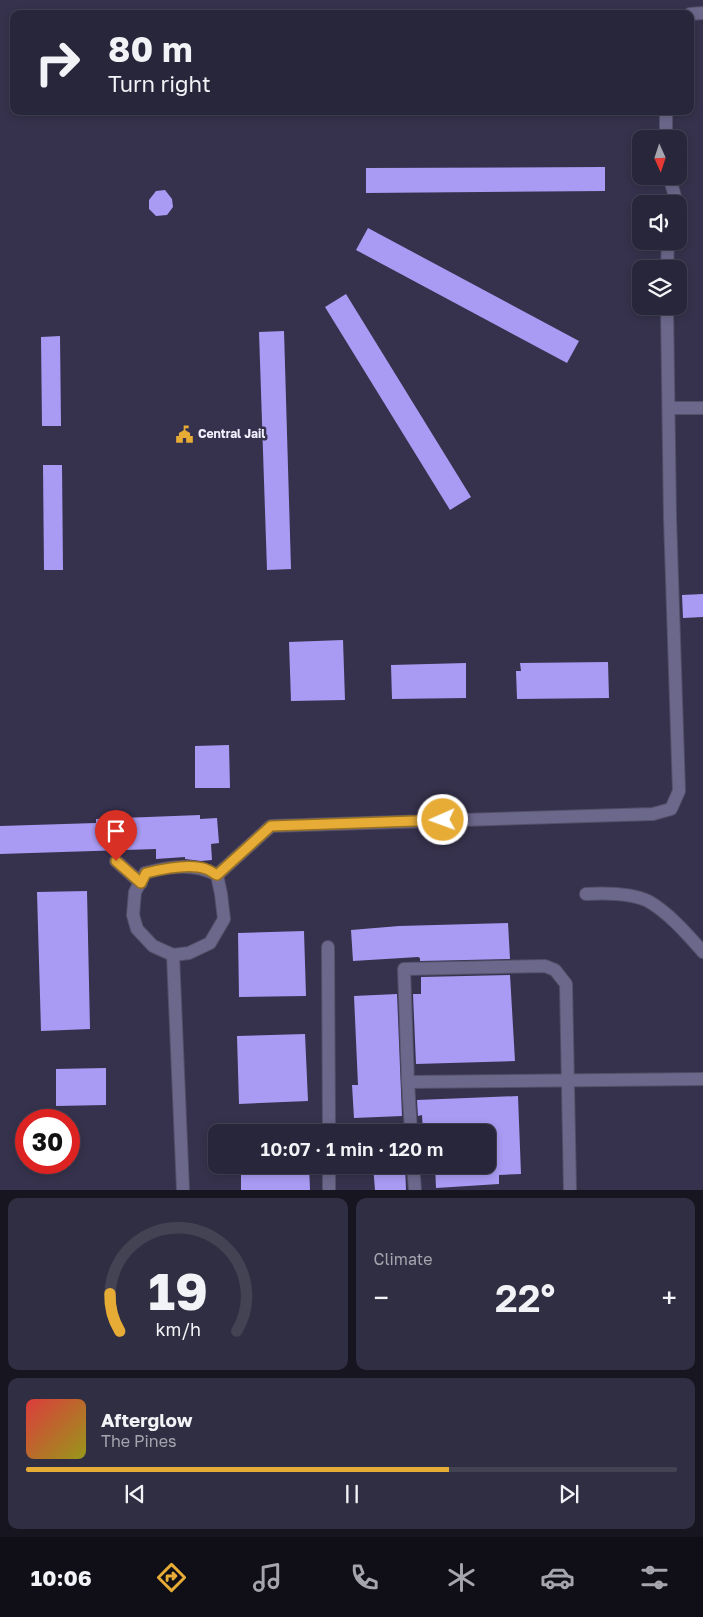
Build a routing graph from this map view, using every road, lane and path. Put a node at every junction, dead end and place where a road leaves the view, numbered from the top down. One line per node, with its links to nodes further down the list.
1 (666, 115): 2 (street)
2 (666, 130)
3 (667, 315): 4 (street)
4 (669, 408): 5 (street); 7 (street)
5 (703, 408)
6 (116, 861): 8 (street)
7 (217, 875): 8 (street); 12 (street)
8 (141, 883): 12 (street)
9 (586, 894): 11 (street)
10 (328, 947): 16 (street)
11 (703, 952)
12 (173, 955): 20 (street)
13 (703, 1079): 14 (street)
14 (568, 1081): 15 (street); 15 (street); 23 (street)
15 (408, 1082): 17 (street)
16 (329, 1124)
17 (411, 1124)
18 (329, 1174): 21 (street)
19 (414, 1174): 22 (street)
20 (183, 1190)
21 (329, 1190)
22 (415, 1190)
23 (570, 1190)

